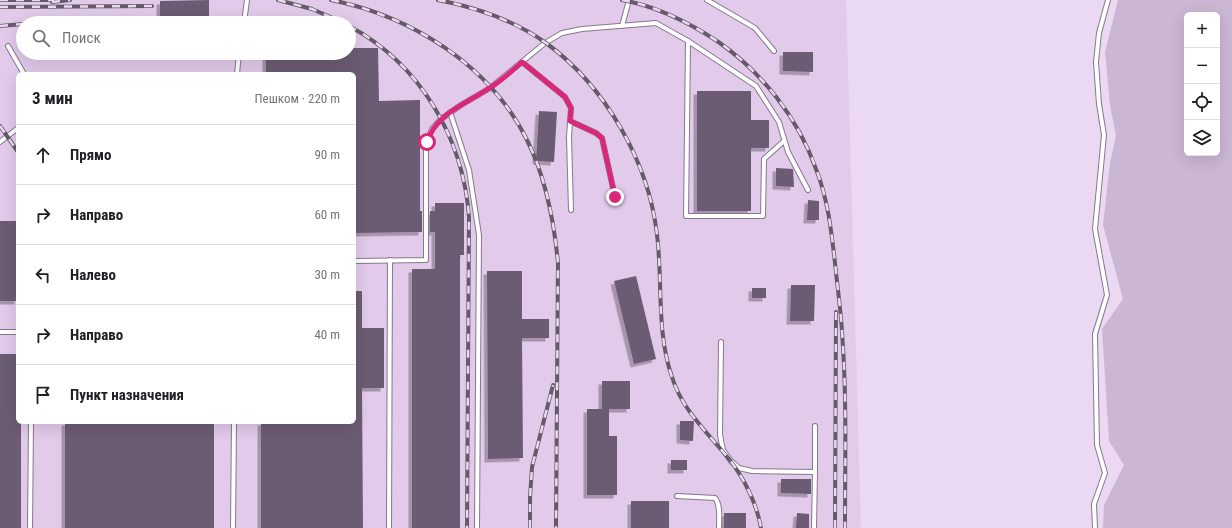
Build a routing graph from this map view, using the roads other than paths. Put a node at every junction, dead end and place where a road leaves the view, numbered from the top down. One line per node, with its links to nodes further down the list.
1 (247, 0): 5 (lane)
2 (629, 0): 6 (lane)
3 (707, 0): 9 (lane)
4 (1108, 0): 40 (lane)
5 (245, 16)
6 (622, 26): 7 (lane); 13 (lane)
7 (688, 40): 19 (lane); 19 (lane)
8 (8, 46): 11 (lane)
9 (774, 51)
10 (16, 60): 14 (lane)
11 (16, 60)
12 (238, 60): 15 (lane)
13 (522, 62): 16 (lane); 17 (lane)
14 (23, 72)
15 (237, 72)
16 (450, 112): 24 (lane); 37 (lane)
17 (570, 121): 22 (lane); 23 (lane)
18 (16, 130): 20 (lane)
19 (784, 141): 21 (lane)
20 (0, 142)
21 (808, 190)
22 (615, 197)
23 (571, 210)
24 (390, 260): 25 (lane); 36 (lane)
25 (356, 261)
26 (0, 332): 27 (lane)
27 (16, 332)
28 (721, 342): 32 (lane)
29 (31, 424): 34 (lane)
30 (234, 424): 35 (lane)
31 (815, 426): 32 (lane)
32 (815, 472): 39 (lane)
33 (677, 496): 38 (lane)
34 (30, 528)
35 (233, 528)
36 (389, 528)
37 (477, 528)
38 (718, 528)
39 (814, 528)
40 (1094, 528)

